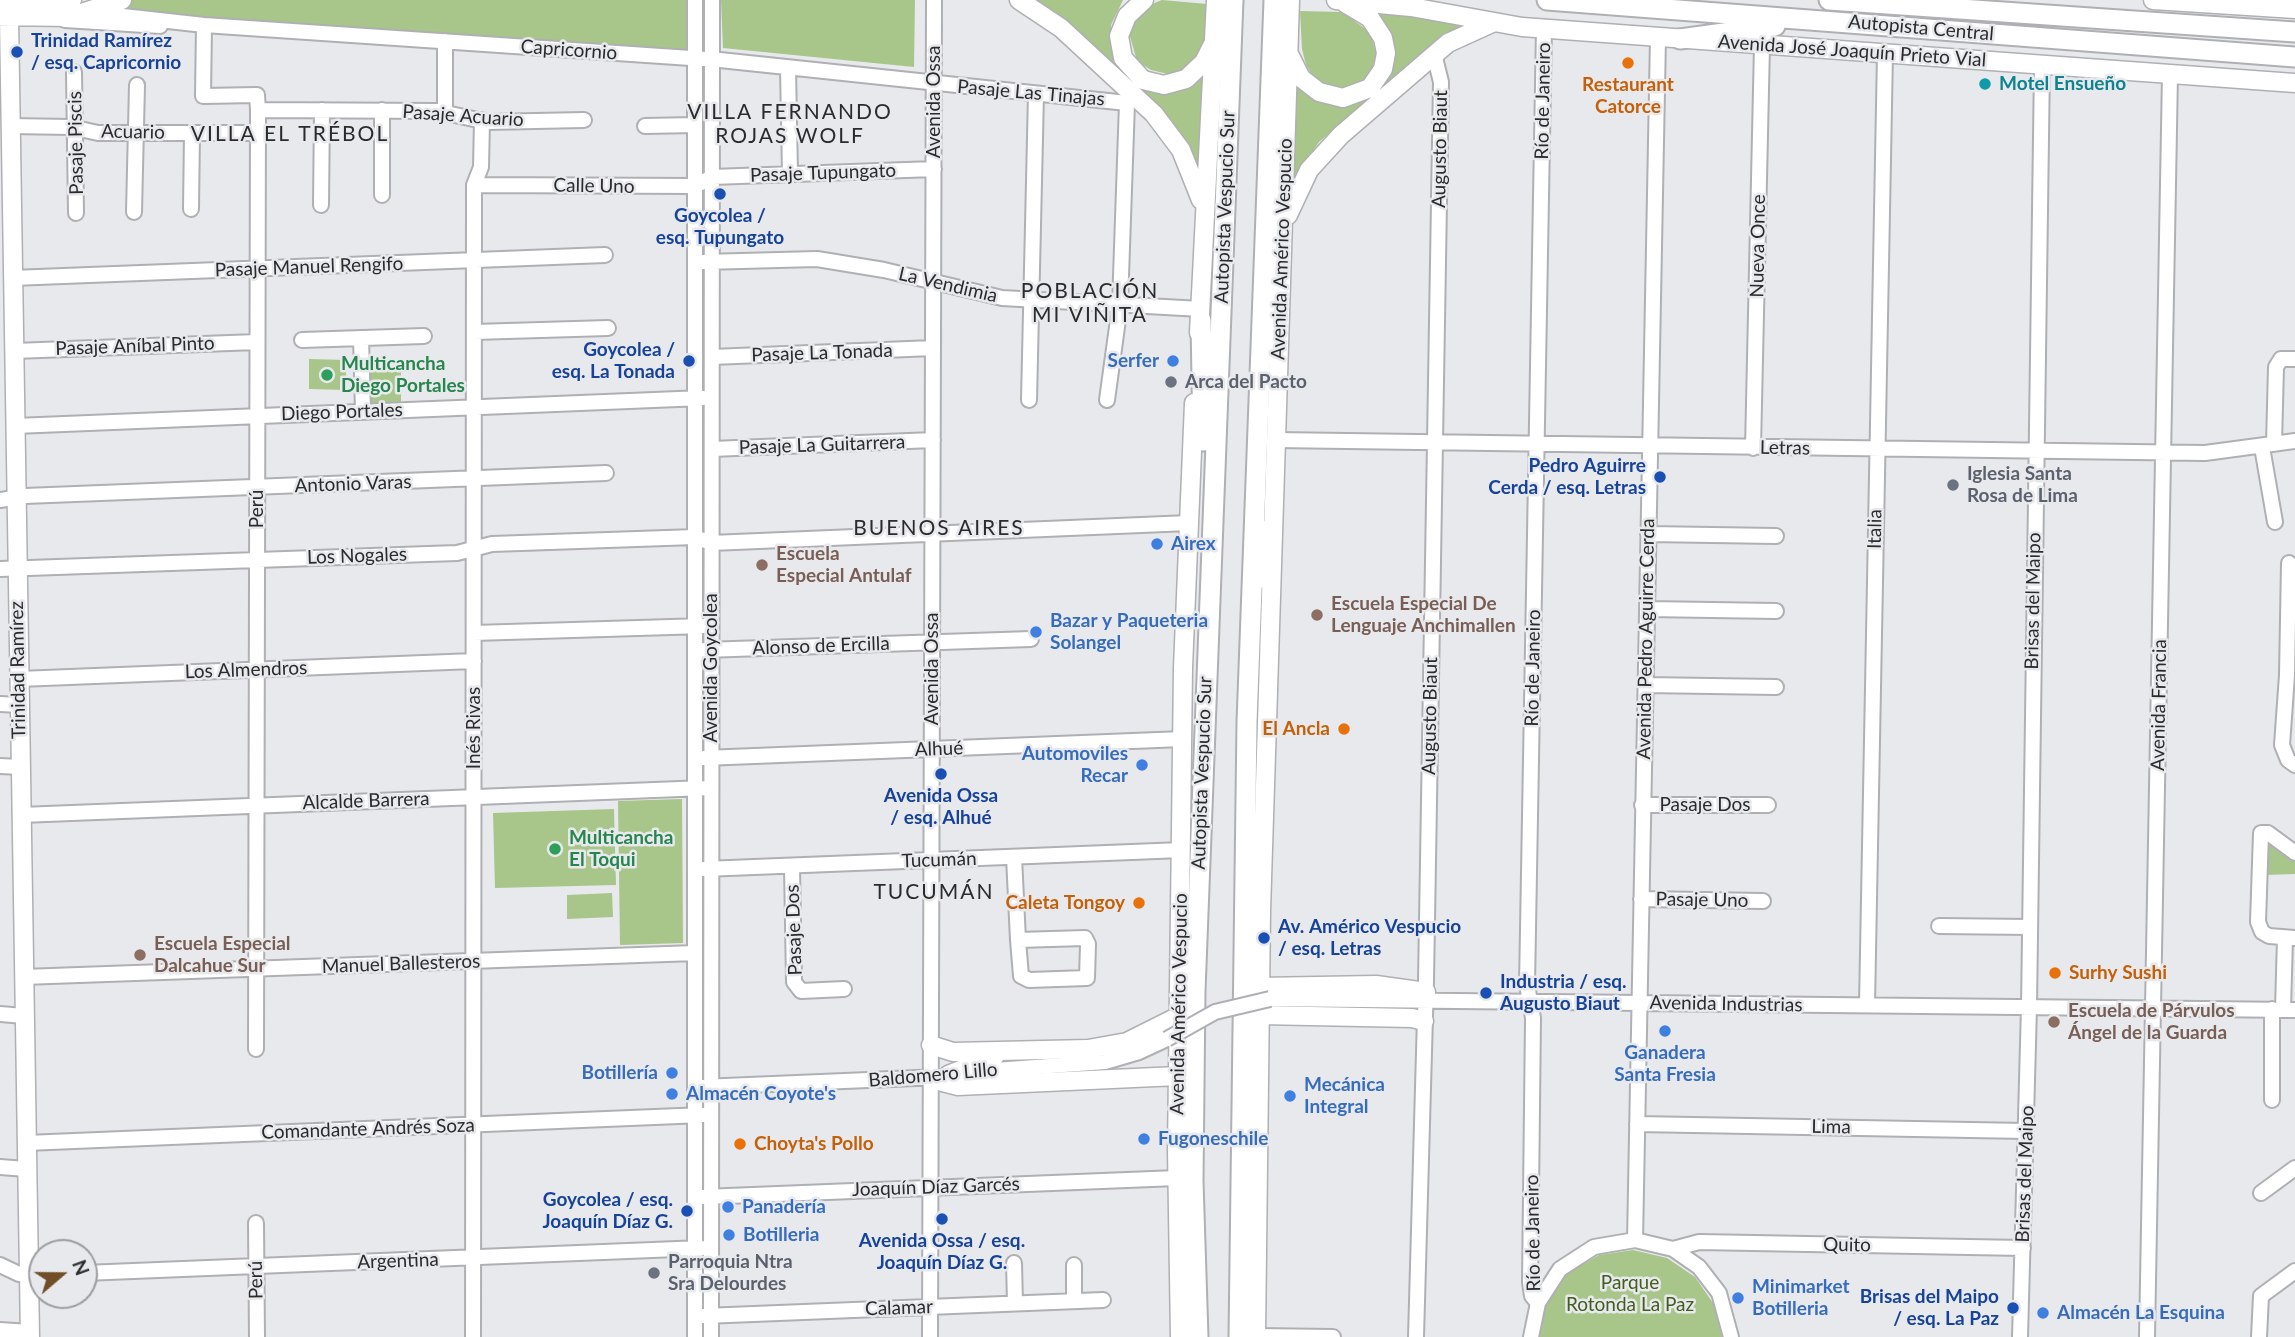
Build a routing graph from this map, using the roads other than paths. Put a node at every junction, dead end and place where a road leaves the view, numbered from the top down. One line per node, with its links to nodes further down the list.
1 (72, 0): 18 (main road)
2 (122, 0): 19 (main road)
3 (695, 0): 34 (street, Avenida Goycolea)
4 (712, 0): 35 (street, Avenida Goycolea)
5 (934, 0): 41 (street, Avenida Ossa)
6 (1019, 0): 67 (main road)
7 (1144, 0): 25 (main road)
8 (1216, 0): 25 (main road, Avenida Américo Vespucio)
9 (1233, 0): 125 (highway, Autopista Vespucio Sur)
10 (1274, 0): 144 (highway)
11 (1290, 0): 30 (main road, Avenida Américo Vespucio)
12 (1335, 0): 21 (main road, Avenida José Joaquín Prieto Vial); 30 (main road)
13 (1547, 0): 20 (highway, Autopista Central)
14 (1829, 0): 24 (highway, Autopista Central)
15 (2153, 0): 16 (main road)
16 (2295, 9)
17 (4, 10): 18 (main road, Capricornio); 51 (main road, Trinidad Ramírez)
18 (45, 12): 19 (main road); 22 (street, Capricornio)
19 (91, 12): 22 (street, Capricornio)
20 (1831, 21): 27 (highway); 33 (highway, Autopista Central)
21 (1494, 23): 23 (main road, Avenida José Joaquín Prieto Vial); 32 (main road, Avenida José Joaquín Prieto Vial)
22 (204, 25): 28 (street, Capricornio); 44 (street)
23 (1544, 29): 26 (main road, Avenida José Joaquín Prieto Vial); 101 (street, Río de Janeiro)
24 (2295, 32)
25 (1215, 37): 67 (main road, Avenida Américo Vespucio)
26 (1658, 37): 27 (main road, Avenida José Joaquín Prieto Vial); 103 (street, Avenida Pedro Aguirre Cerda)
27 (1679, 39): 29 (main road, Avenida José Joaquín Prieto Vial)
28 (444, 41): 34 (street, Capricornio); 47 (street)
29 (1762, 45): 31 (main road, Avenida José Joaquín Prieto Vial); 104 (street, Nueva Once)
30 (1289, 53): 68 (main road, Avenida Américo Vespucio)
31 (1885, 53): 36 (main road, Avenida José Joaquín Prieto Vial); 106 (street, Italia)
32 (1434, 54): 68 (main road, Avenida José Joaquín Prieto Vial); 100 (street, Augusto Biaut)
33 (2295, 57)
34 (695, 59): 35 (street, Capricornio); 50 (street, Avenida Goycolea)
35 (712, 60): 37 (street, Capricornio); 59 (street, Avenida Goycolea)
36 (2042, 65): 39 (main road, Avenida José Joaquín Prieto Vial); 107 (street, Brisas del Maipo)
37 (788, 68): 41 (street, Capricornio); 58 (street)
38 (74, 72): 53 (street, Pasaje Piscis)
39 (2170, 74): 40 (main road, Avenida José Joaquín Prieto Vial); 108 (street, Avenida Francia)
40 (2295, 83)
41 (934, 84): 43 (street, Pasaje Las Tinajas); 57 (street, Avenida Ossa)
42 (137, 85): 54 (street)
43 (1036, 94): 76 (street); 77 (street, Pasaje Las Tinajas)
44 (258, 110): 45 (street, Pasaje Acuario); 56 (street, Perú)
45 (322, 110): 46 (street, Pasaje Acuario); 63 (street)
46 (382, 110): 47 (street, Pasaje Acuario); 62 (street)
47 (445, 111): 48 (street, Pasaje Acuario)
48 (482, 120): 49 (street, Pasaje Acuario); 60 (street, Inés Rivas)
49 (584, 120)
50 (695, 125): 52 (street); 61 (street, Avenida Goycolea)
51 (10, 126): 53 (street, Acuario); 74 (main road, Trinidad Ramírez)
52 (645, 126)
53 (77, 128): 54 (street, Acuario); 66 (street, Pasaje Piscis)
54 (136, 133): 55 (street, Acuario); 65 (street)
55 (192, 133): 56 (street, Acuario); 64 (street)
56 (257, 133): 73 (street, Perú)
57 (933, 169): 58 (street, Pasaje Tupungato); 75 (street, Avenida Ossa)
58 (790, 174): 59 (street, Pasaje Tupungato)
59 (712, 177): 61 (street, Calle Uno); 72 (street, Avenida Goycolea)
60 (474, 185): 61 (street, Calle Uno); 70 (street, Inés Rivas)
61 (695, 186): 71 (street, Avenida Goycolea)
62 (382, 195)
63 (321, 205)
64 (191, 209)
65 (134, 212)
66 (76, 213)
67 (1205, 225): 78 (main road, Avenida Américo Vespucio)
68 (1282, 231): 98 (main road, Avenida Américo Vespucio)
69 (605, 255): 70 (street, Pasaje Manuel Rengifo)
70 (474, 260): 73 (street, Pasaje Manuel Rengifo); 80 (street, Inés Rivas)
71 (695, 262): 72 (street, La Vendimia); 90 (street, Avenida Goycolea)
72 (712, 262): 75 (street, La Vendimia); 87 (street, Avenida Goycolea)
73 (257, 268): 74 (street, Pasaje Manuel Rengifo); 84 (street, Perú)
74 (8, 282): 85 (main road, Trinidad Ramírez)
75 (933, 282): 76 (street, La Vendimia); 86 (street, Avenida Ossa)
76 (1031, 300): 77 (street, La Vendimia); 91 (street)
77 (1120, 305): 78 (street, La Vendimia); 92 (street)
78 (1201, 314): 114 (main road, Avenida Américo Vespucio); 125 (highway)
79 (608, 328): 80 (street)
80 (474, 332): 93 (street, Inés Rivas)
81 (424, 335): 82 (street)
82 (361, 338): 83 (street); 94 (street)
83 (302, 340)
84 (257, 342): 85 (street, Pasaje Aníbal Pinto); 95 (street, Perú)
85 (9, 344): 96 (main road, Trinidad Ramírez)
86 (933, 348): 87 (street, Pasaje La Tonada); 97 (street, Avenida Ossa)
87 (712, 357): 89 (street, Avenida Goycolea)
88 (2295, 359): 102 (street)
89 (712, 398): 90 (street, Diego Portales); 105 (street, Avenida Goycolea)
90 (695, 399): 93 (street, Diego Portales); 119 (street, Avenida Goycolea)
91 (1029, 400)
92 (1107, 400)
93 (474, 407): 94 (street, Diego Portales); 110 (street, Inés Rivas)
94 (363, 411): 95 (street, Diego Portales)
95 (257, 416): 96 (street, Diego Portales); 111 (street, Perú)
96 (15, 426): 112 (main road, Trinidad Ramírez)
97 (933, 440): 105 (street, Pasaje La Guitarrera); 116 (street, Avenida Ossa)
98 (1275, 440): 100 (street, Letras); 115 (main road, Avenida Américo Vespucio)
99 (2295, 441): 102 (street, Letras)
100 (1434, 443): 101 (street, Letras); 178 (street, Augusto Biaut)
101 (1536, 444): 103 (street, Letras); 179 (street, Río de Janeiro)
102 (2268, 445): 108 (street, Letras); 113 (street)
103 (1649, 446): 104 (street, Letras); 117 (street, Avenida Pedro Aguirre Cerda)
104 (1753, 448): 106 (street, Letras)
105 (712, 449): 120 (street, Avenida Goycolea)
106 (1876, 450): 107 (street, Letras); 181 (street, Italia)
107 (2035, 451): 108 (street, Letras); 169 (street, Brisas del Maipo)
108 (2163, 453): 183 (street, Avenida Francia)
109 (606, 473): 110 (street, Antonio Varas)
110 (474, 479): 111 (street, Antonio Varas); 121 (street, Inés Rivas)
111 (257, 487): 112 (street, Antonio Varas); 122 (street, Perú)
112 (8, 499): 124 (main road, Trinidad Ramírez)
113 (2275, 522)
114 (1189, 523): 116 (street); 145 (main road, Avenida Américo Vespucio)
115 (1271, 528): 144 (highway); 177 (main road, Avenida Américo Vespucio)
116 (933, 534): 120 (street); 133 (street, Avenida Ossa)
117 (1648, 534): 118 (street); 127 (street, Avenida Pedro Aguirre Cerda)
118 (1776, 536)
119 (695, 537): 120 (street, Los Nogales); 121 (street, Los Nogales); 129 (street, Avenida Goycolea)
120 (711, 543): 130 (street, Avenida Goycolea)
121 (474, 548): 122 (street, Los Nogales); 131 (street, Inés Rivas)
122 (257, 559): 124 (street, Los Nogales); 137 (street, Perú)
123 (2289, 563): 126 (street)
124 (8, 569): 139 (main road, Trinidad Ramírez)
125 (1210, 572): 243 (highway, Autopista Vespucio Sur)
126 (2292, 599): 138 (street)
127 (1647, 609): 128 (street); 140 (street, Avenida Pedro Aguirre Cerda)
128 (1776, 611)
129 (695, 626): 130 (street); 131 (street); 135 (street, Avenida Goycolea)
130 (711, 626): 134 (street, Avenida Goycolea)
131 (474, 633): 136 (street, Inés Rivas)
132 (1031, 639): 133 (street, Alonso de Ercilla)
133 (932, 642): 134 (street, Alonso de Ercilla); 146 (street, Avenida Ossa)
134 (711, 650): 135 (street, Alonso de Ercilla); 147 (street, Avenida Goycolea)
135 (695, 651): 148 (street, Avenida Goycolea)
136 (474, 661): 137 (street, Los Almendros); 154 (street, Inés Rivas)
137 (257, 670): 139 (street, Los Almendros); 155 (street, Perú)
138 (2291, 675): 149 (street)
139 (19, 679): 143 (main road, Trinidad Ramírez)
140 (1645, 685): 141 (street); 156 (street, Avenida Pedro Aguirre Cerda)
141 (1776, 687)
142 (0, 704): 143 (street)
143 (19, 705): 151 (main road, Trinidad Ramírez)
144 (1247, 722): 244 (highway)
145 (1183, 739): 146 (street, Alhué); 159 (main road, Avenida Américo Vespucio)
146 (932, 749): 147 (street, Alhué); 162 (street, Avenida Ossa)
147 (710, 757): 148 (street, Alhué); 152 (street, Avenida Goycolea)
148 (695, 758): 153 (street, Avenida Goycolea)
149 (2295, 765)
150 (0, 766): 151 (street)
151 (20, 767): 158 (main road, Trinidad Ramírez)
152 (710, 788): 153 (street, Alcalde Barrera); 164 (street, Avenida Goycolea)
153 (695, 789): 154 (street, Alcalde Barrera); 165 (street, Avenida Goycolea)
154 (474, 797): 155 (street, Alcalde Barrera); 173 (street, Inés Rivas)
155 (257, 805): 158 (street, Alcalde Barrera); 174 (street, Perú)
156 (1642, 805): 157 (street, Pasaje Dos); 166 (street, Avenida Pedro Aguirre Cerda)
157 (1768, 805)
158 (21, 814): 175 (main road, Trinidad Ramírez)
159 (1182, 850): 161 (street, Tucumán); 188 (main road, Avenida Américo Vespucio)
160 (2295, 853): 170 (street)
161 (1014, 857): 162 (street, Tucumán); 171 (street)
162 (932, 860): 163 (street, Tucumán); 190 (street, Avenida Ossa)
163 (792, 866): 164 (street, Tucumán); 176 (street, Pasaje Dos)
164 (710, 869): 165 (street, Tucumán); 196 (street, Avenida Goycolea)
165 (695, 870): 172 (street, Avenida Goycolea)
166 (1641, 899): 167 (street, Pasaje Uno); 180 (street, Avenida Pedro Aguirre Cerda)
167 (1763, 901)
168 (1939, 926): 169 (street)
169 (2030, 927): 182 (street, Brisas del Maipo)
170 (2290, 938): 184 (street)
171 (1018, 940): 171 (street)
172 (695, 953): 173 (street, Manuel Ballesteros); 195 (street, Avenida Goycolea)
173 (474, 961): 174 (street, Manuel Ballesteros); 200 (street, Inés Rivas)
174 (256, 970): 175 (street, Manuel Ballesteros); 191 (street, Perú)
175 (23, 977): 187 (main road, Trinidad Ramírez)
176 (844, 989)
177 (1264, 993): 178 (main road); 186 (main road, Avenida Américo Vespucio); 194 (street, Baldomero Lillo, bridge)
178 (1425, 996): 179 (street, Avenida Industrias); 189 (street, Augusto Biaut)
179 (1530, 1002): 180 (street, Avenida Industrias); 229 (street, Río de Janeiro)
180 (1639, 1003): 181 (street, Avenida Industrias); 201 (street, Avenida Pedro Aguirre Cerda)
181 (1867, 1005): 182 (street, Avenida Industrias)
182 (2029, 1007): 183 (street, Avenida Industrias); 202 (street, Brisas del Maipo)
183 (2155, 1008): 184 (street, Avenida Industrias); 250 (street, Avenida Francia)
184 (2283, 1009): 197 (street)
185 (0, 1014): 187 (street)
186 (1259, 1015): 189 (main road); 244 (main road, Avenida Américo Vespucio)
187 (24, 1016): 203 (main road, Trinidad Ramírez)
188 (1179, 1016): 192 (main road); 193 (main road, Avenida Américo Vespucio)
189 (1424, 1021): 246 (street, Augusto Biaut)
190 (931, 1045): 192 (main road); 194 (street, Avenida Ossa)
191 (256, 1049)
192 (1016, 1052): 194 (main road)
193 (1178, 1076): 194 (main road); 207 (main road, Avenida Américo Vespucio)
194 (940, 1077): 196 (street, Baldomero Lillo); 208 (street, Avenida Ossa)
195 (695, 1087): 196 (street, Baldomero Lillo); 199 (street, Avenida Goycolea)
196 (711, 1087): 198 (street, Avenida Goycolea)
197 (2273, 1100)
198 (711, 1114): 199 (street, Comandante Andrés Soza); 210 (street, Avenida Goycolea)
199 (695, 1115): 200 (street, Comandante Andrés Soza); 211 (street, Avenida Goycolea)
200 (473, 1124): 203 (street, Comandante Andrés Soza); 219 (street, Inés Rivas)
201 (1637, 1124): 202 (street, Lima); 214 (street, Avenida Pedro Aguirre Cerda)
202 (2026, 1131): 217 (street, Brisas del Maipo)
203 (26, 1143): 206 (main road, Trinidad Ramírez)
204 (0, 1167): 206 (street)
205 (2295, 1168): 209 (street)
206 (26, 1169): 213 (main road, Trinidad Ramírez)
207 (1177, 1178): 208 (street, Joaquín Díaz Garcés); 242 (main road, Avenida Américo Vespucio)
208 (931, 1188): 210 (street, Joaquín Díaz Garcés); 231 (street, Avenida Ossa)
209 (2261, 1193)
210 (711, 1196): 211 (street, Joaquín Díaz Garcés); 215 (street, Avenida Goycolea)
211 (695, 1197): 216 (street, Avenida Goycolea)
212 (256, 1223): 223 (street, Perú)
213 (32, 1239)
214 (1636, 1240): 218 (street); 229 (street)
215 (711, 1247): 216 (street, Argentina); 233 (street, Avenida Goycolea)
216 (695, 1248): 219 (street, Argentina); 234 (street, Avenida Goycolea)
217 (2023, 1248): 218 (street, Quito); 249 (street, Brisas del Maipo)
218 (1672, 1249): 248 (street)
219 (473, 1259): 223 (street, Argentina); 238 (street, Inés Rivas)
220 (1014, 1263): 230 (street)
221 (0, 1265): 225 (street)
222 (1074, 1265): 228 (street)
223 (256, 1267): 226 (street, Argentina); 237 (street, Perú)
224 (2295, 1271): 251 (street)
225 (28, 1273)
226 (98, 1273)
227 (1103, 1300): 228 (street, Calamar)
228 (1074, 1301): 230 (street, Calamar)
229 (1538, 1303): 247 (street)
230 (1015, 1304): 231 (street, Calamar)
231 (930, 1307): 233 (street, Calamar); 241 (street, Avenida Ossa)
232 (32, 1309): 236 (main road, Trinidad Ramírez)
233 (711, 1316): 234 (street, Calamar); 240 (street, Avenida Goycolea)
234 (695, 1317): 239 (street, Avenida Goycolea)
235 (0, 1330): 236 (street)
236 (30, 1335)
237 (257, 1337)
238 (473, 1337)
239 (695, 1337)
240 (711, 1337)
241 (930, 1337)
242 (1180, 1337)
243 (1198, 1337)
244 (1250, 1337): 245 (street)
245 (1333, 1337)
246 (1416, 1337)
247 (1531, 1337)
248 (1731, 1337)
249 (2020, 1337)
250 (2147, 1337)
251 (2259, 1337)

